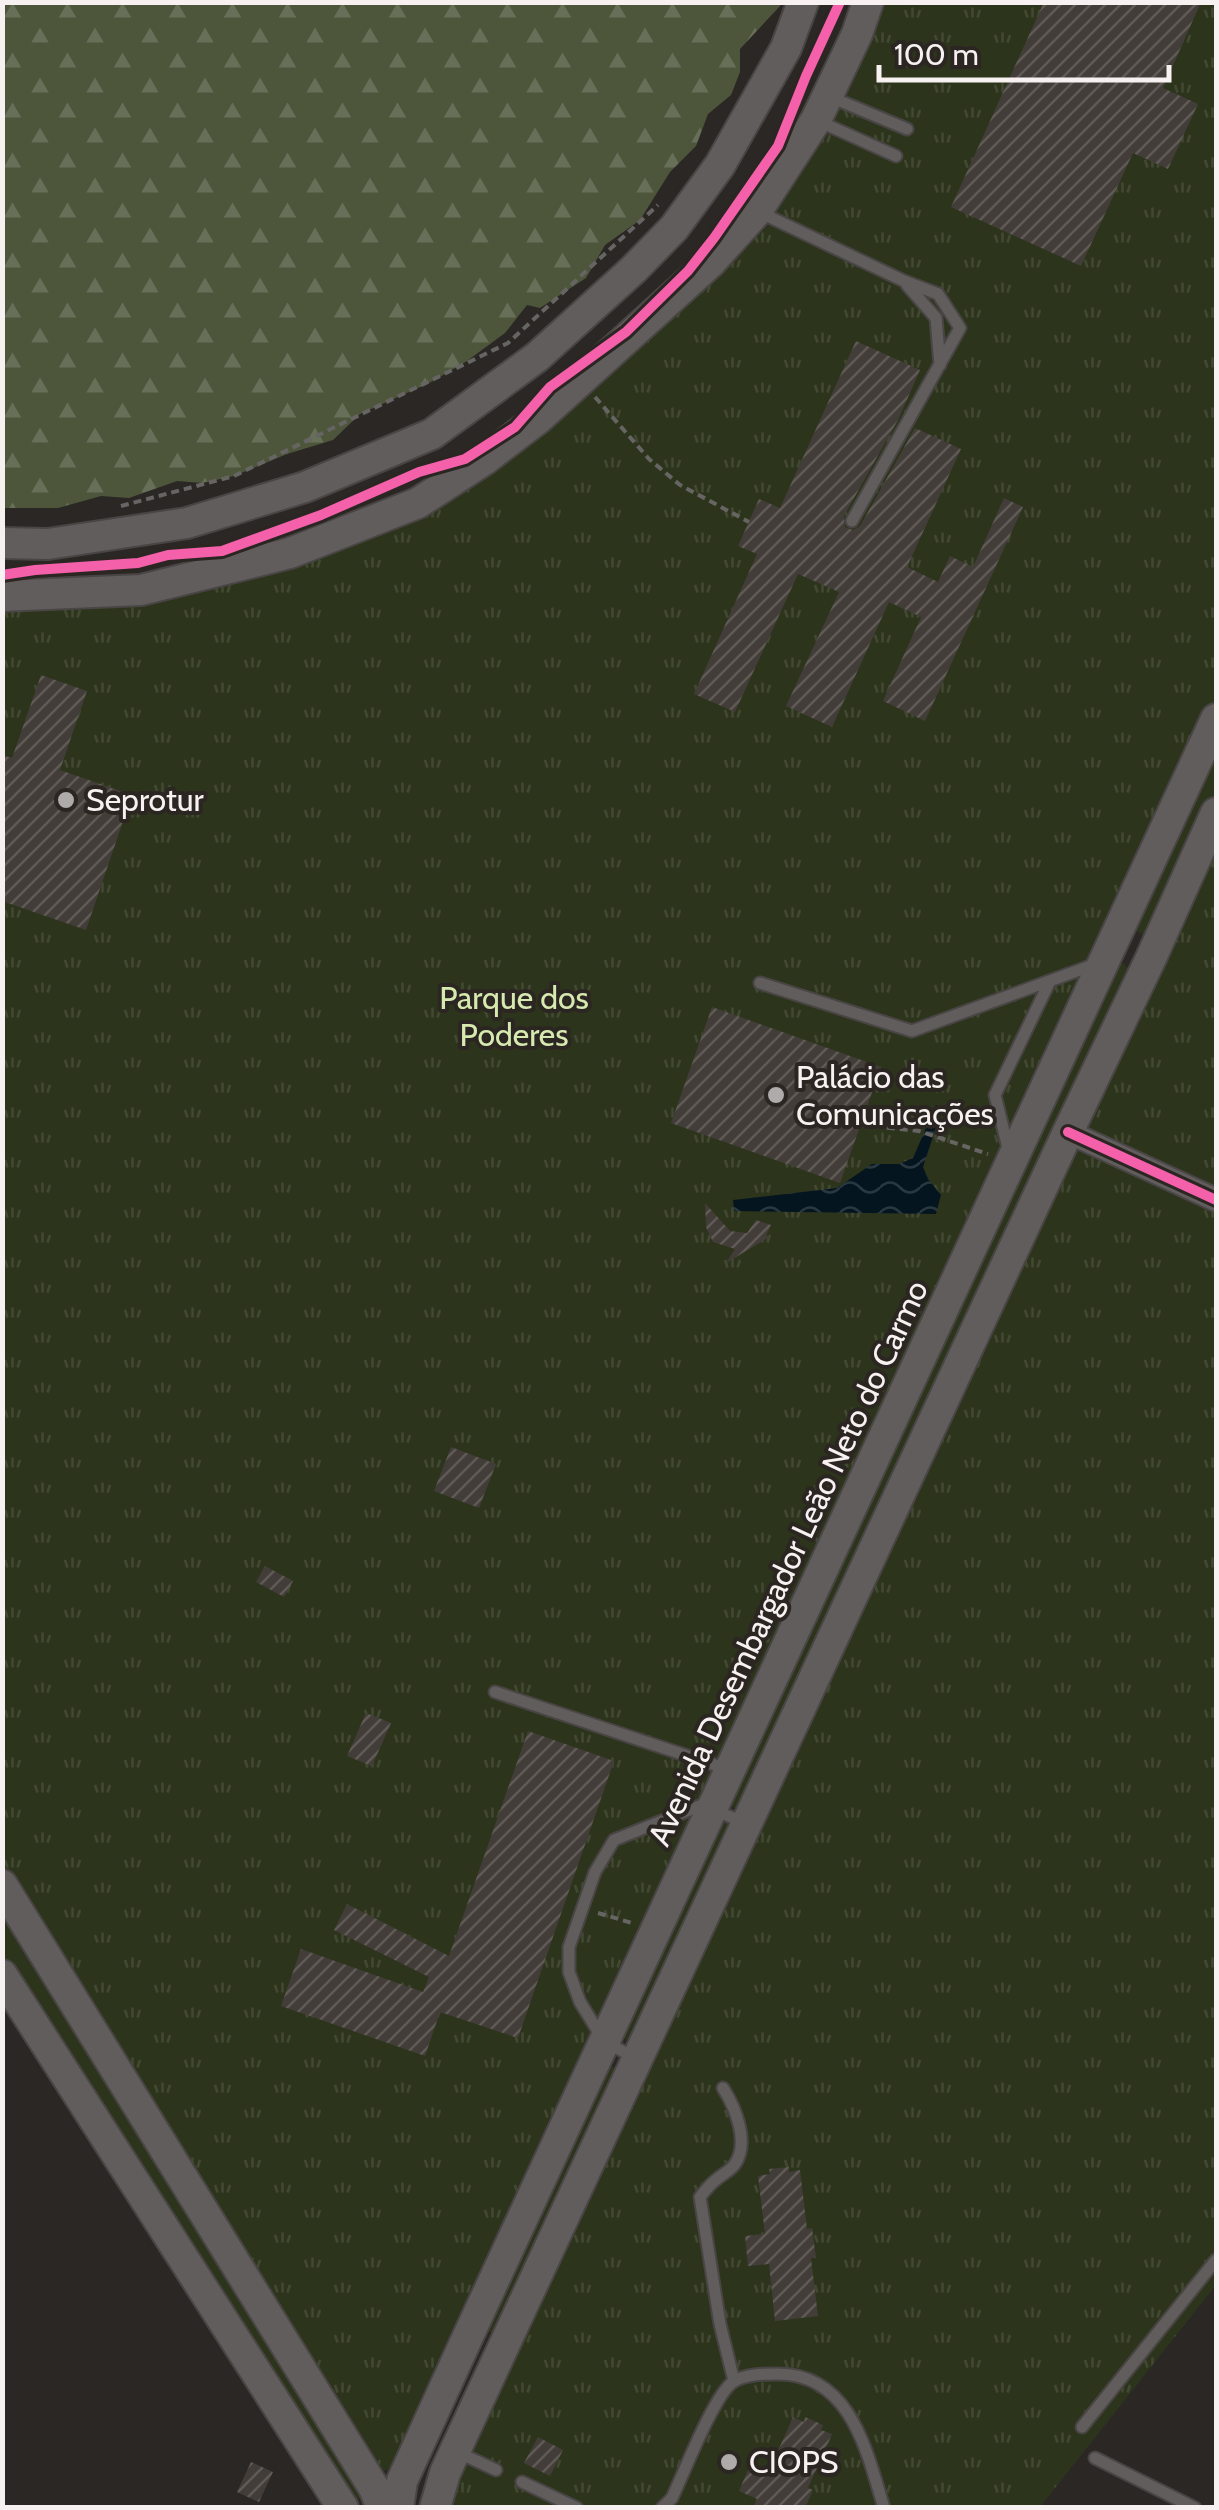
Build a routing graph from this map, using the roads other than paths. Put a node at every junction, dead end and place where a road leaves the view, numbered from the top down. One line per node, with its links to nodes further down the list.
1 (804, 2): 7 (main road)
2 (868, 2): 3 (main road)
3 (822, 108): 4 (lane); 5 (lane); 6 (main road)
4 (907, 129)
5 (896, 156)
6 (757, 212): 8 (main road); 9 (lane)
7 (668, 215): 8 (main road); 12 (main road)
8 (710, 263): 13 (main road)
9 (904, 282): 10 (lane); 10 (lane)
10 (940, 364): 11 (lane)
11 (852, 522)
12 (2, 543)
13 (2, 596)
14 (1216, 719): 16 (main road, Avenida Desembargador Leão Neto do Carmo)
15 (1216, 812): 17 (main road)
16 (1109, 951): 17 (main road); 18 (lane); 21 (main road, Avenida Desembargador Leão Neto do Carmo)
17 (1151, 958): 20 (main road)
18 (1050, 981): 19 (lane); 21 (lane)
19 (760, 982)
20 (1068, 1132): 22 (street); 26 (main road)
21 (1012, 1162): 24 (main road, Avenida Desembargador Leão Neto do Carmo)
22 (1216, 1200)
23 (495, 1692): 24 (lane)
24 (731, 1770): 25 (main road, Avenida Desembargador Leão Neto do Carmo)
25 (713, 1809): 26 (lane); 29 (main road, Avenida Desembargador Leão Neto do Carmo); 29 (lane)
26 (747, 1824): 30 (main road)
27 (2, 1885): 40 (main road)
28 (2, 1975): 43 (main road)
29 (604, 2042): 30 (lane); 33 (main road, Avenida Desembargador Leão Neto do Carmo)
30 (637, 2059): 34 (main road)
31 (723, 2088): 35 (lane)
32 (1216, 2260): 36 (lane)
33 (468, 2334): 34 (main road); 37 (main road, Avenida Desembargador Leão Neto do Carmo)
34 (502, 2351): 39 (main road)
35 (734, 2380): 48 (lane); 49 (lane)
36 (1082, 2427)
37 (423, 2437): 40 (main road); 45 (main road, Avenida Desembargador Leão Neto do Carmo)
38 (1095, 2458): 50 (lane)
39 (450, 2462): 41 (lane); 46 (main road)
40 (360, 2466): 44 (main road)
41 (496, 2470)
42 (522, 2482): 47 (lane)
43 (344, 2508)
44 (382, 2508)
45 (398, 2508)
46 (435, 2508)
47 (577, 2508)
48 (662, 2508)
49 (884, 2508)
50 (1196, 2508)

